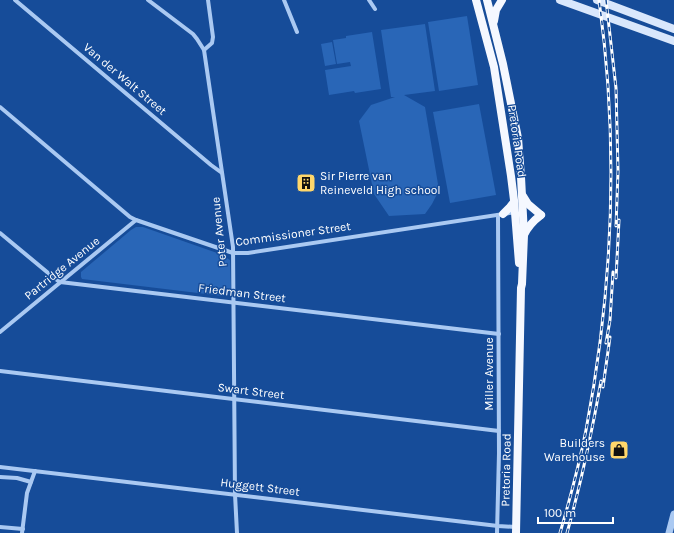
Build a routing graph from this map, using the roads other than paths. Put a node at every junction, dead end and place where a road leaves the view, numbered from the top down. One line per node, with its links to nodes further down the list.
1 (15, 0): 18 (street, Van der Walt Street)
2 (148, 0): 16 (street)
3 (208, 0): 16 (street)
4 (284, 0): 14 (street)
5 (369, 0): 11 (street)
6 (487, 0): 12 (main road, Pretoria Road)
7 (502, 0): 12 (main road)
8 (560, 0): 15 (main road)
9 (597, 0): 13 (main road)
10 (476, 2): 20 (main road, Pretoria Road)
11 (375, 9)
12 (494, 26): 19 (main road, Pretoria Road)
13 (674, 29)
14 (297, 32)
15 (674, 41)
16 (204, 50): 18 (street, Peter Avenue)
17 (0, 107): 23 (street, Commissioner Street)
18 (222, 173): 26 (street, Peter Avenue)
19 (522, 195): 21 (main road, Pretoria Road); 25 (main road)
20 (514, 202): 21 (main road, Pretoria Road); 22 (main road)
21 (519, 212): 22 (street, Commissioner Street); 25 (main road, Pretoria Road); 28 (main road, Pretoria Road)
22 (501, 214): 26 (street, Commissioner Street); 31 (street, Miller Avenue)
23 (136, 220): 26 (street, Commissioner Street); 27 (street, Partridge Avenue)
24 (0, 233): 27 (street, Friedman Street)
25 (524, 235): 28 (main road, Pretoria Road)
26 (233, 253): 29 (street, Peter Avenue)
27 (60, 282): 29 (street, Friedman Street); 30 (street, Partridge Avenue)
28 (521, 288): 43 (main road, Pretoria Road)
29 (234, 302): 31 (street, Friedman Street); 33 (street, Peter Avenue)
30 (0, 332)
31 (499, 334): 34 (street, Miller Avenue)
32 (0, 371): 33 (street, Swart Street)
33 (234, 399): 34 (street, Swart Street); 39 (street, Peter Avenue)
34 (499, 431): 41 (street, Miller Avenue)
35 (0, 467): 36 (street, Huggett Street)
36 (35, 471): 38 (street); 39 (street, Huggett Street)
37 (0, 477): 38 (street)
38 (31, 482): 44 (street)
39 (235, 494): 41 (street, Huggett Street); 45 (street, Peter Avenue)
40 (674, 514): 47 (street)
41 (498, 526): 43 (street, Huggett Street); 46 (street, Miller Avenue)
42 (0, 527): 44 (street)
43 (517, 530)
44 (22, 531)
45 (237, 533)
46 (497, 533)
47 (668, 533)

